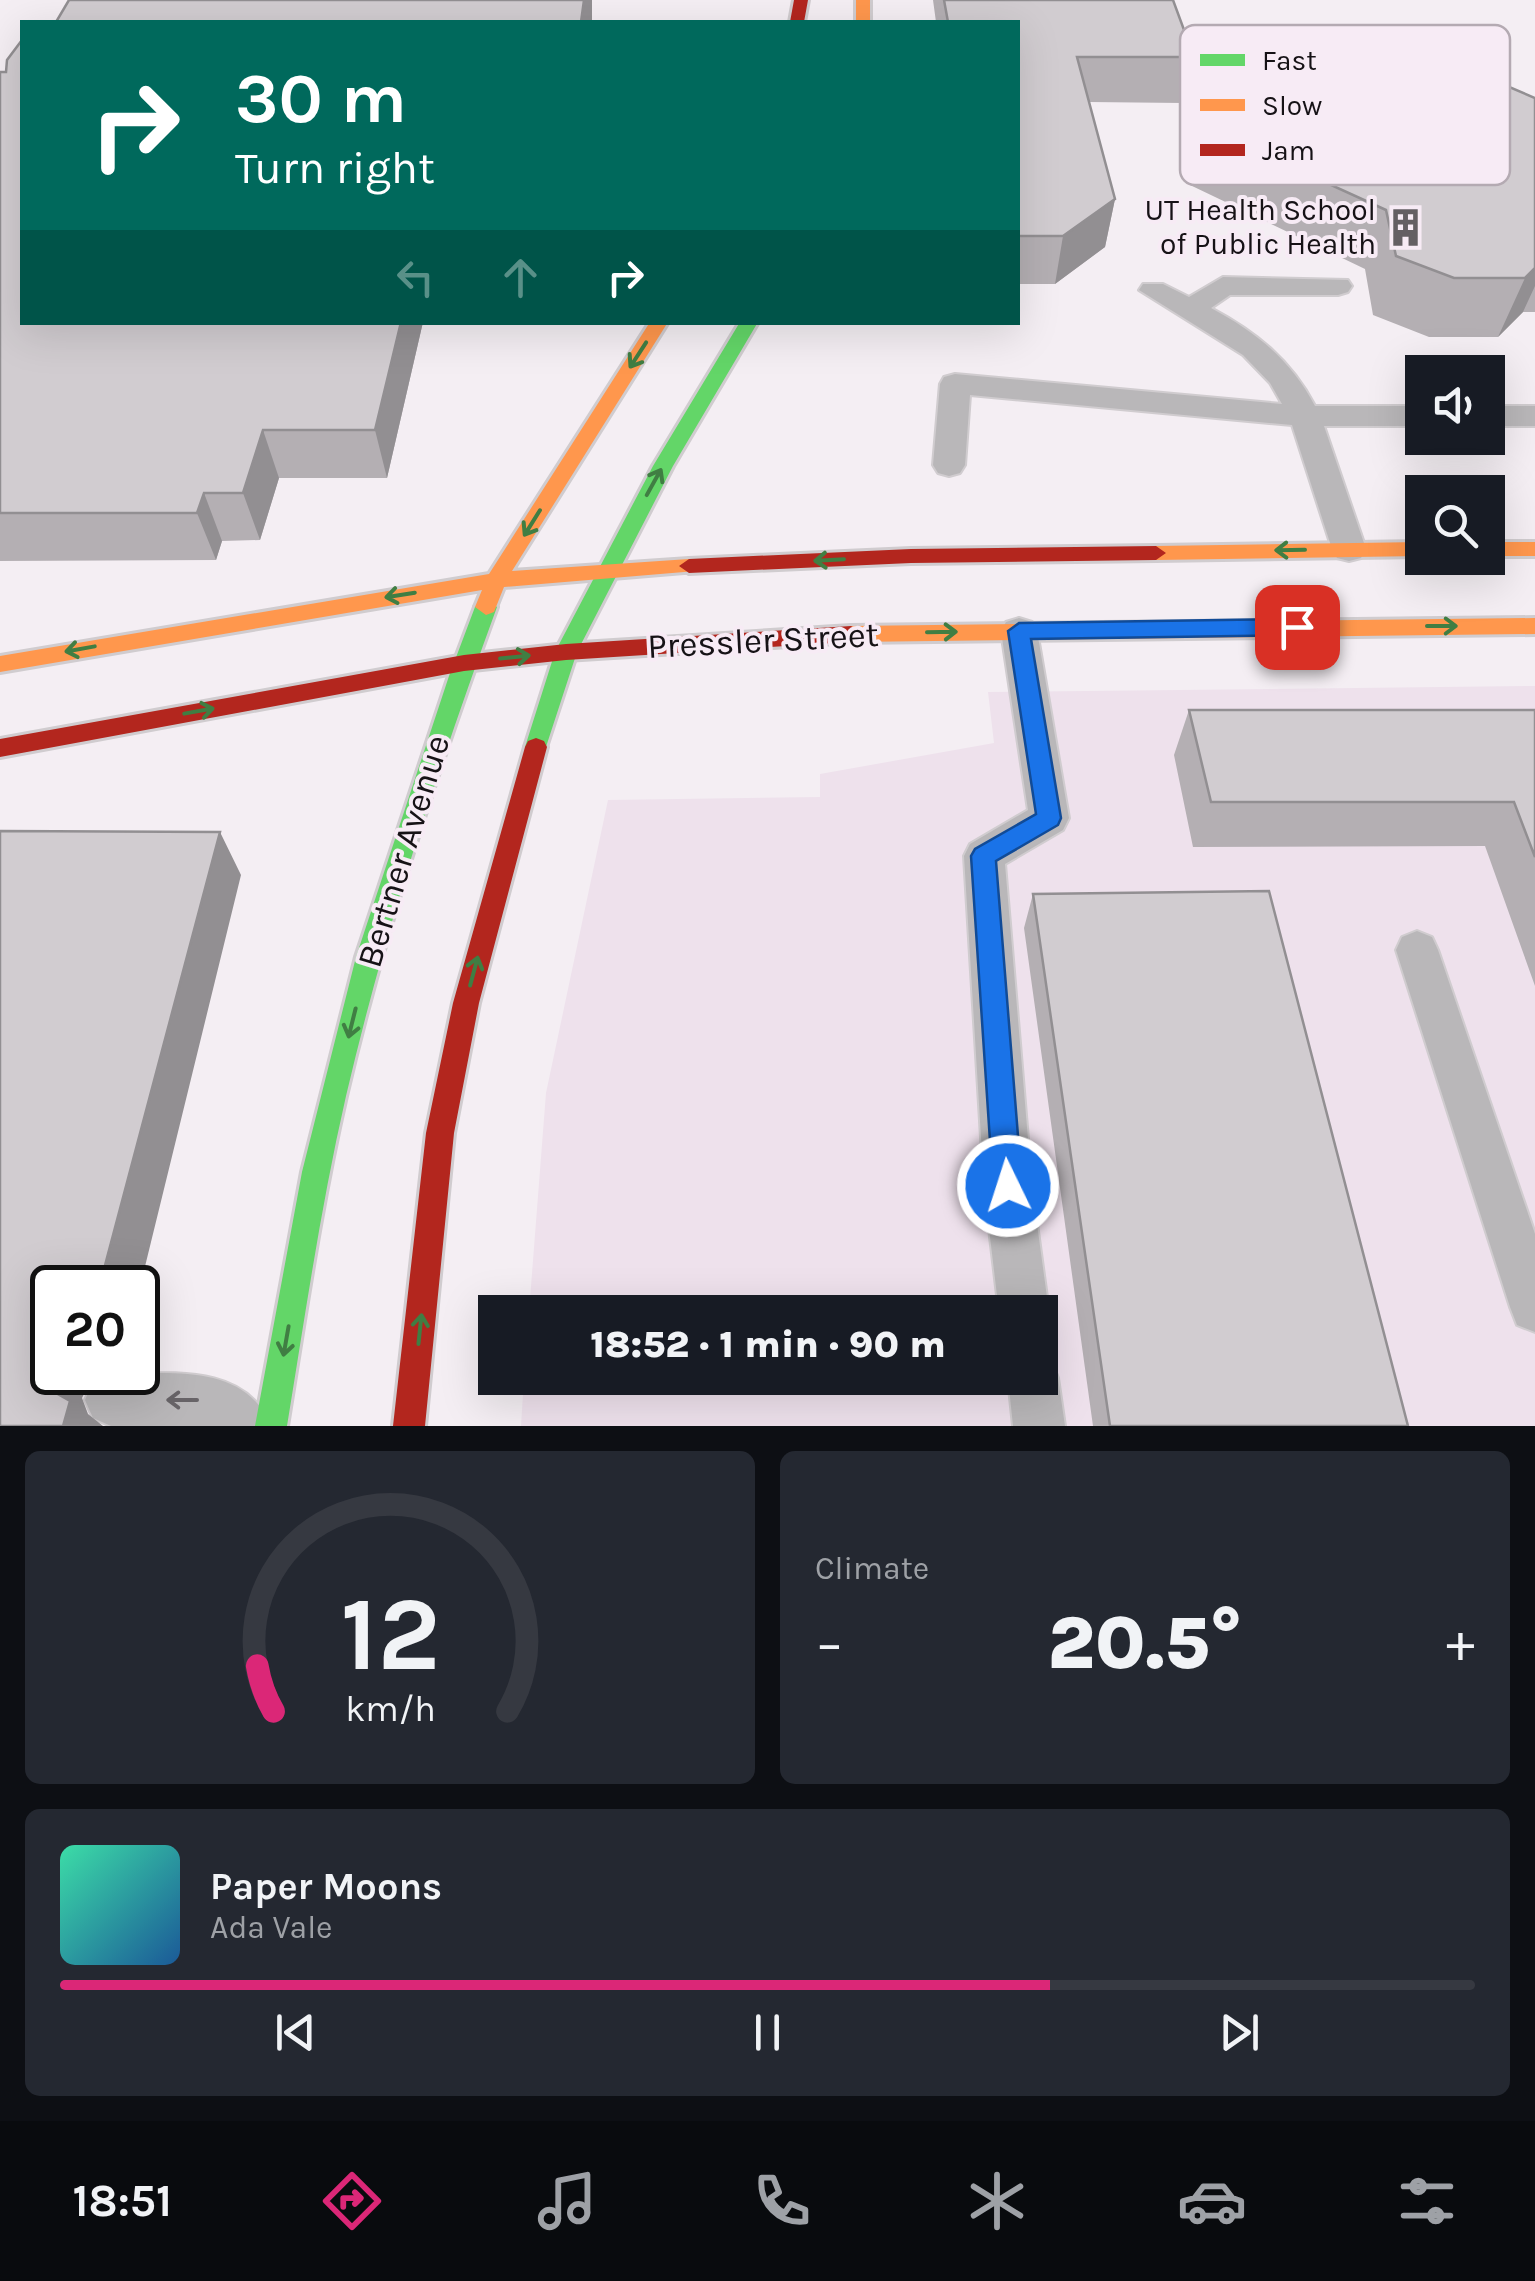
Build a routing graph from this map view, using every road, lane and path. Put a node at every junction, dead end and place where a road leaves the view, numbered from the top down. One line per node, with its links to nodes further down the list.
1 (1338, 286): 3 (lane)
2 (1152, 290): 3 (lane)
3 (1190, 310): 6 (lane)
4 (658, 325): 16 (street, Bertner Avenue, one-way to 16)
5 (747, 325): 15 (street, one-way to 5)
6 (1302, 416): 7 (lane); 10 (lane); 14 (lane)
7 (1405, 416)
8 (1505, 416): 9 (lane)
9 (1535, 416)
10 (948, 464)
11 (1405, 549): 14 (street)
12 (1505, 549): 13 (street)
13 (1535, 549)
14 (1350, 550): 15 (street, one-way to 15); 17 (street)
15 (611, 570): 16 (street); 20 (street)
16 (496, 580): 21 (street, Bertner Avenue); 22 (street, one-way to 22)
17 (1360, 580)
18 (1535, 626): 19 (street, Pressler Street, one-way to 18)
19 (1019, 631): 20 (street, Pressler Street, one-way to 19); 25 (lane)
20 (566, 652): 21 (street, Pressler Street, one-way to 20); 31 (street, one-way to 20)
21 (464, 663): 23 (street, Pressler Street, one-way to 21); 30 (street, Bertner Avenue, one-way to 30)
22 (0, 664)
23 (0, 748)
24 (1417, 950): 26 (lane)
25 (1022, 1295)
26 (1535, 1307)
27 (1034, 1395): 32 (lane)
28 (112, 1400): 29 (lane, one-way to 28)
29 (245, 1426)
30 (271, 1426)
31 (410, 1426)
32 (1039, 1426)

